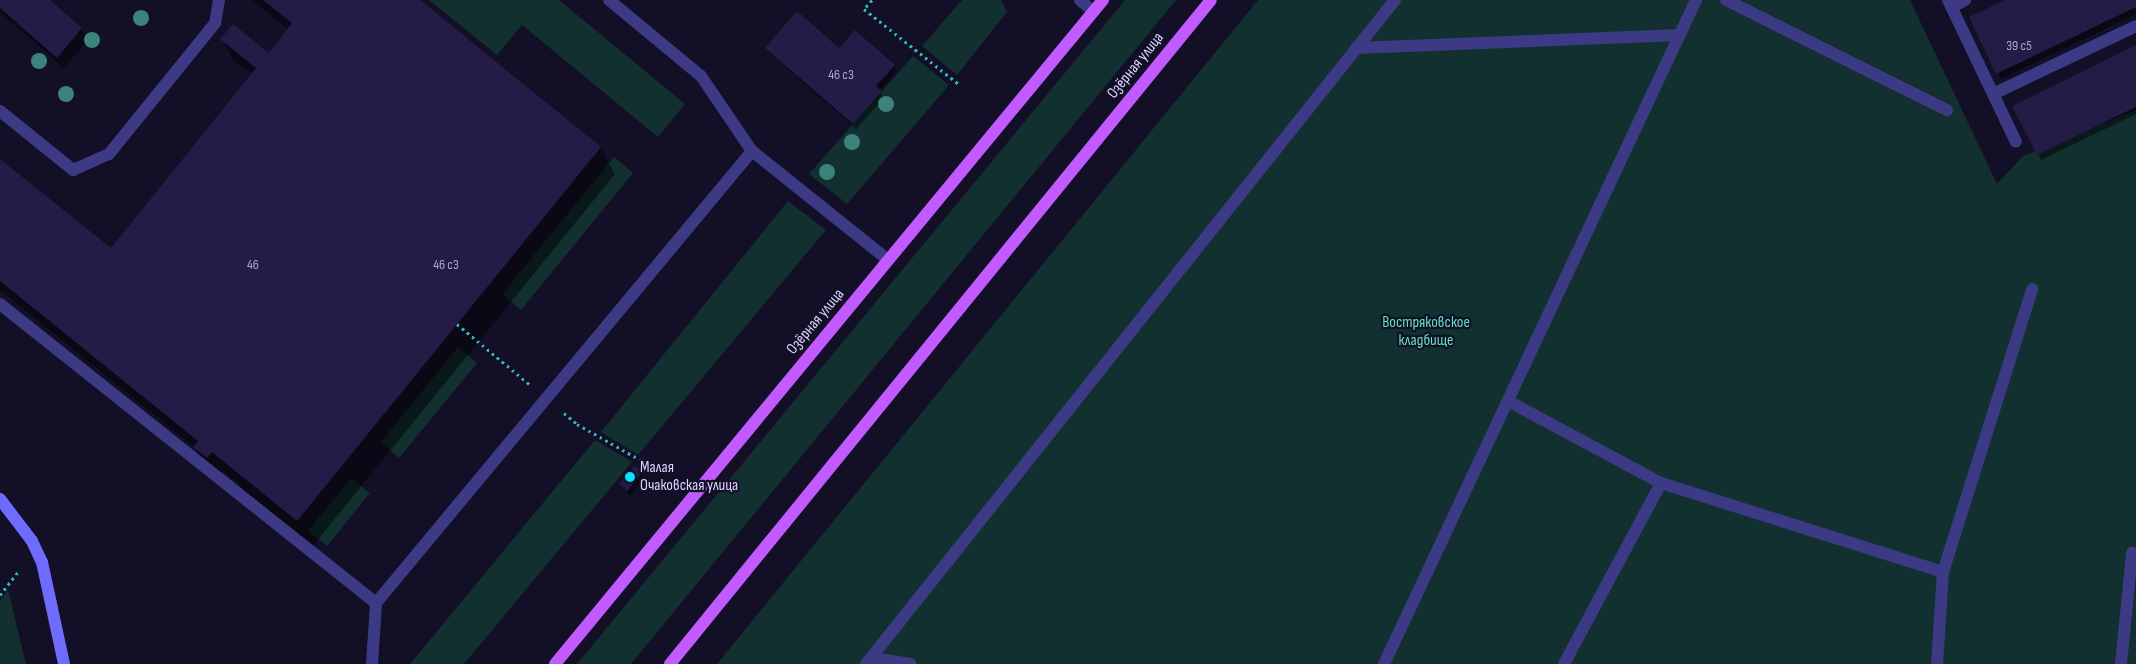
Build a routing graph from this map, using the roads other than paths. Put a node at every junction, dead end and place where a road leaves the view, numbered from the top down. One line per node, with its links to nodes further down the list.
1 (219, 0): 17 (lane)
2 (609, 0): 19 (lane)
3 (1080, 0): 11 (lane)
4 (1103, 0): 11 (main road, Озёрная улица)
5 (1211, 0): 33 (main road, Озёрная улица)
6 (1395, 0): 14 (lane)
7 (1696, 0): 13 (lane)
8 (1726, 0): 16 (lane)
9 (1965, 0): 10 (lane)
10 (1950, 3): 15 (lane)
11 (1094, 12): 20 (main road, Озёрная улица)
12 (2136, 26): 15 (lane)
13 (1680, 35): 14 (lane); 23 (lane)
14 (1356, 48): 29 (lane)
15 (1993, 94): 18 (lane)
16 (1947, 110)
17 (0, 111)
18 (2016, 142)
19 (752, 150): 20 (lane); 28 (lane)
20 (888, 260): 32 (main road, Озёрная улица)
21 (2032, 289): 27 (lane)
22 (0, 304): 28 (lane)
23 (1508, 401): 24 (lane); 35 (lane)
24 (1661, 483): 27 (lane); 36 (lane)
25 (0, 499): 30 (street)
26 (2132, 553): 38 (lane)
27 (1943, 572): 37 (lane)
28 (376, 602): 31 (lane)
29 (869, 661): 34 (lane)
30 (64, 664)
31 (372, 664)
32 (555, 664)
33 (670, 664)
34 (911, 664)
35 (1384, 664)
36 (1564, 664)
37 (1937, 664)
38 (2121, 664)

